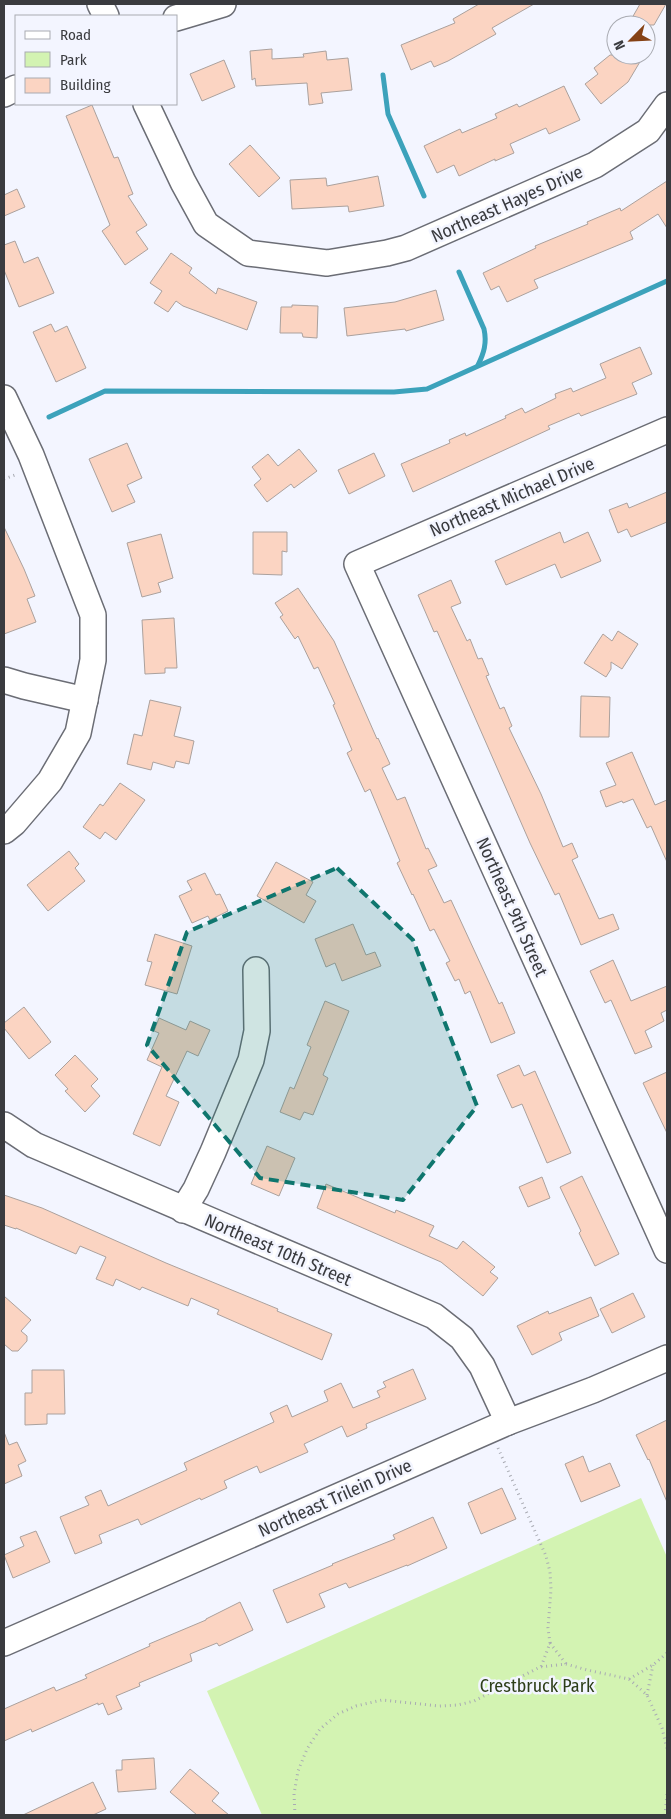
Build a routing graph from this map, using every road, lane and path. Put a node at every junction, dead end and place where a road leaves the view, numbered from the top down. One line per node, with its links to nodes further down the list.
1 (223, 4): 2 (street)
2 (178, 17)
3 (146, 105): 4 (street, Northeast Hayes Drive)
4 (667, 105)
5 (4, 398): 11 (street)
6 (667, 430): 9 (street, Northeast Michael Drive)
7 (15, 475): 8 (path)
8 (4, 479)
9 (357, 564): 16 (street, Northeast 9th Street)
10 (4, 680): 11 (street)
11 (85, 700): 12 (street)
12 (4, 831)
13 (256, 970): 15 (street)
14 (4, 1125): 15 (street, Northeast 10th Street)
15 (183, 1210): 18 (street, Northeast 10th Street)
16 (667, 1250)
17 (667, 1358): 18 (street, Northeast Trilein Drive)
18 (499, 1426): 19 (street, Northeast Trilein Drive); 20 (path)
19 (4, 1643)
20 (550, 1643): 22 (path); 24 (path)
21 (667, 1653): 23 (path)
22 (566, 1664): 24 (path); 25 (path)
23 (654, 1665): 25 (path); 26 (path)
24 (540, 1667): 29 (path)
25 (629, 1679): 26 (path)
26 (648, 1695): 27 (path)
27 (667, 1749)
28 (667, 1794): 30 (path)
29 (295, 1815)
30 (665, 1815)

